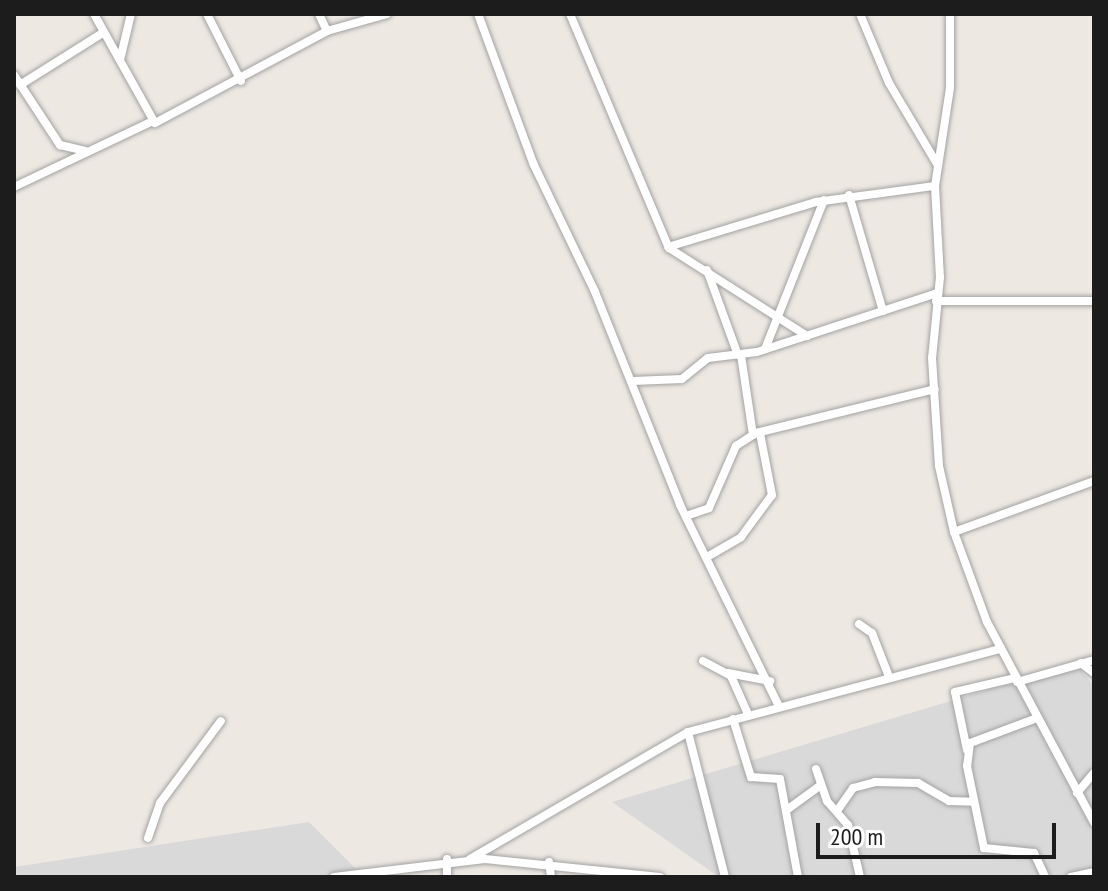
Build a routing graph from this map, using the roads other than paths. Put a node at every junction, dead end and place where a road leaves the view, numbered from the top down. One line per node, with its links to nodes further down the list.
1 (94, 14): 11 (street)
2 (131, 14): 12 (street)
3 (207, 14): 14 (street)
4 (319, 14): 10 (street)
5 (387, 14): 10 (street)
6 (478, 14): 32 (street)
7 (570, 14): 23 (street)
8 (860, 14): 18 (street)
9 (950, 14): 18 (street)
10 (327, 31): 14 (street)
11 (104, 32): 12 (street); 15 (street)
12 (120, 60): 16 (street)
13 (14, 75): 15 (street)
14 (241, 81): 16 (street)
15 (20, 85): 17 (street)
16 (153, 121): 17 (street)
17 (88, 151): 20 (street)
18 (937, 165): 19 (street)
19 (935, 186): 21 (street); 25 (street)
20 (14, 187)
21 (849, 195): 22 (street); 27 (street)
22 (824, 200): 23 (street); 28 (street)
23 (668, 247): 24 (street)
24 (707, 270): 28 (street); 31 (street)
25 (937, 297): 26 (street); 27 (street); 33 (street)
26 (1094, 301)
27 (883, 311): 29 (street)
28 (776, 318): 29 (street); 30 (street)
29 (807, 336): 30 (street)
30 (765, 349): 31 (street)
31 (739, 355): 32 (street); 34 (street)
32 (633, 381): 36 (street)
33 (935, 389): 34 (street); 37 (street)
34 (757, 434): 36 (street); 38 (street)
35 (1094, 481): 37 (street)
36 (686, 516): 38 (street)
37 (954, 532): 40 (street)
38 (707, 557): 48 (street)
39 (859, 624): 46 (street)
40 (1001, 649): 46 (street); 47 (street)
41 (1094, 660): 43 (street)
42 (703, 661): 44 (street)
43 (1081, 663): 45 (street); 47 (street)
44 (727, 673): 48 (street); 50 (street)
45 (1094, 673)
46 (888, 674): 49 (street)
47 (1016, 680): 51 (street); 55 (street)
48 (770, 681): 49 (street)
49 (778, 704): 50 (street)
50 (748, 714): 52 (street)
51 (1037, 718): 55 (street); 59 (street)
52 (733, 719): 54 (street); 61 (street)
53 (221, 721): 64 (street)
54 (688, 732): 66 (street); 74 (street)
55 (967, 751): 60 (street)
56 (816, 769): 58 (street)
57 (1094, 773): 59 (street)
58 (820, 786): 61 (street); 62 (street)
59 (1077, 793): 63 (street)
60 (974, 802): 62 (street); 70 (street)
61 (788, 809): 75 (street)
62 (837, 811): 76 (street)
63 (1094, 822)
64 (148, 838)
65 (447, 859): 66 (street); 69 (street); 71 (street)
66 (470, 859): 67 (street)
67 (549, 862): 72 (street); 73 (street)
68 (1094, 872): 77 (street)
69 (338, 876)
70 (1048, 876)
71 (447, 877)
72 (551, 877)
73 (660, 877)
74 (725, 877)
75 (798, 877)
76 (860, 877)
77 (1071, 877)

